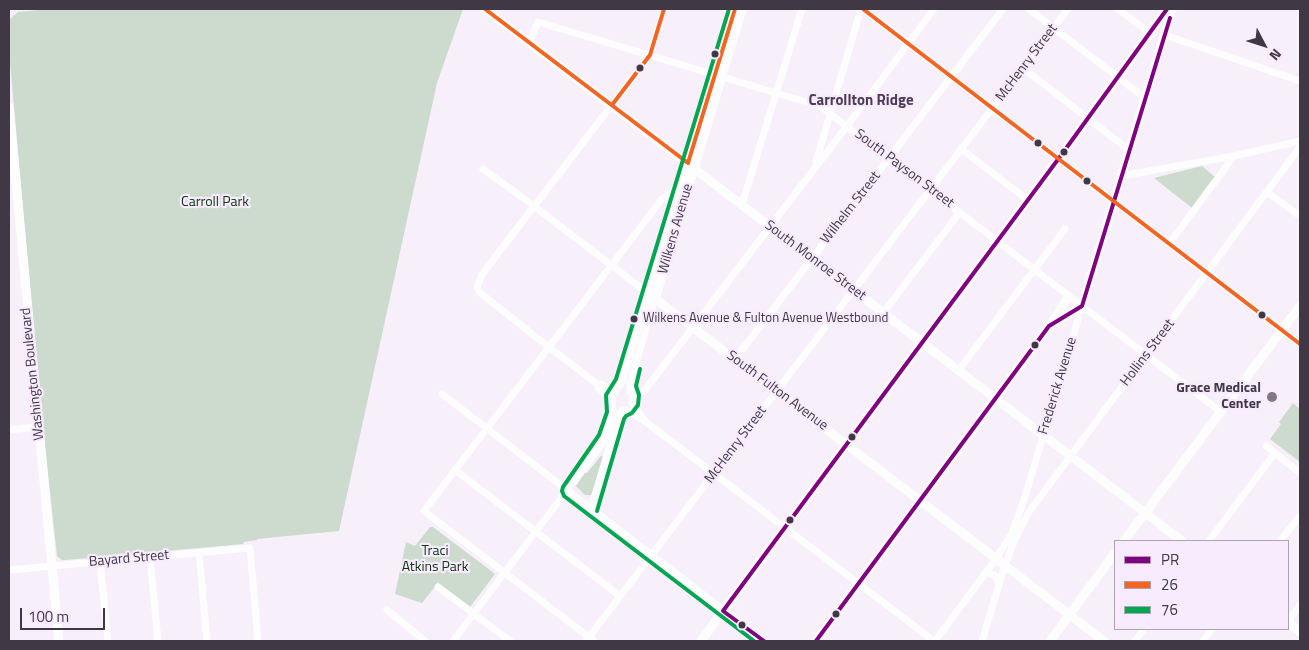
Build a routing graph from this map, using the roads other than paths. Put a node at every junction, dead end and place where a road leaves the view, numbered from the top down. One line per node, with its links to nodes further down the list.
1 (485, 9): 17 (main road, South Monroe Street)
2 (664, 9): 19 (street)
3 (735, 9): 21 (main road, Wilkens Avenue)
4 (742, 9): 21 (main road, Wilkens Avenue)
5 (802, 9): 25 (street)
6 (862, 9): 18 (street); 30 (street)
7 (934, 9): 18 (street)
8 (1003, 9): 22 (street, Wilhelm Street)
9 (1029, 9): 14 (street)
10 (1068, 9): 14 (street, McHenry Street)
11 (1118, 9): 15 (street)
12 (1167, 9): 15 (main road)
13 (1172, 9): 16 (main road, Frederick Avenue)
14 (1053, 27): 20 (street, McHenry Street); 23 (street)
15 (1150, 34): 23 (main road)
16 (1165, 36): 24 (street); 26 (main road, Frederick Avenue)
17 (527, 40): 19 (street, South Payson Street); 27 (main road, South Monroe Street)
18 (908, 43): 22 (street); 32 (street)
19 (650, 55): 21 (street, South Payson Street); 27 (street)
20 (1022, 68): 29 (street, McHenry Street); 31 (street)
21 (718, 75): 25 (street, South Payson Street); 41 (main road, Wilkens Avenue)
22 (950, 76): 29 (street); 39 (street, Wilhelm Street)
23 (1118, 77): 26 (street); 31 (main road)
24 (1300, 81)
25 (776, 93): 30 (street, South Payson Street); 50 (street)
26 (1145, 98): 37 (main road, Frederick Avenue)
27 (612, 105): 41 (main road, South Monroe Street); 51 (street)
28 (9, 107): 33 (main road, Washington Boulevard)
29 (992, 108): 36 (street, McHenry Street); 40 (street)
30 (830, 113): 32 (street, South Payson Street); 42 (street)
31 (1088, 119): 37 (street); 40 (main road)
32 (847, 126): 39 (street, South Payson Street); 42 (street)
33 (10, 136): 85 (main road, Washington Boulevard)
34 (1300, 141): 38 (street)
35 (1300, 147): 47 (street, Hollins Street)
36 (961, 149): 46 (street, McHenry Street); 48 (street)
37 (1129, 150): 44 (main road, Frederick Avenue)
38 (1234, 156): 44 (street); 57 (street)
39 (889, 158): 46 (street, South Payson Street); 58 (street, Wilhelm Street)
40 (1058, 159): 48 (main road); 49 (street)
41 (691, 165): 45 (main road, Wilkens Avenue); 50 (main road, South Monroe Street); 64 (main road, Wilkens Avenue)
42 (815, 167): 54 (street)
43 (483, 169): 51 (street, South Fulton Avenue)
44 (1121, 176): 49 (main road, Frederick Avenue)
45 (682, 185): 59 (street); 64 (main road, Wilkens Avenue)
46 (930, 190): 52 (street, South Payson Street); 62 (street, McHenry Street)
47 (1267, 192): 53 (street); 61 (street, Hollins Street)
48 (1028, 200): 56 (main road)
49 (1114, 202): 57 (street); 65 (main road, Frederick Avenue)
50 (740, 203): 54 (main road, South Monroe Street)
51 (534, 206): 59 (street, South Fulton Avenue); 73 (street)
52 (960, 212): 56 (street, South Payson Street); 67 (street)
53 (1300, 216)
54 (770, 226): 58 (main road, South Monroe Street); 69 (street)
55 (1065, 229): 60 (street)
56 (997, 241): 60 (street, South Payson Street); 71 (main road)
57 (1169, 244): 61 (street)
58 (812, 258): 62 (main road, South Monroe Street); 75 (street, Wilhelm Street)
59 (611, 266): 64 (street, South Fulton Avenue); 73 (street)
60 (1034, 270): 63 (street, South Payson Street); 76 (street)
61 (1207, 273): 70 (street); 74 (street, Hollins Street)
62 (854, 290): 67 (main road, South Monroe Street); 77 (street, McHenry Street)
63 (1069, 296): 65 (street, South Payson Street); 68 (main road)
64 (652, 297): 69 (main road, South Fulton Avenue); 79 (street, Wilkens Avenue); 80 (street, Wilkens Avenue)
65 (1082, 306): 68 (main road); 74 (street, South Payson Street); 88 (street, Frederick Avenue)
66 (1300, 306): 70 (main road)
67 (883, 313): 71 (main road, South Monroe Street)
68 (1049, 326): 81 (main road)
69 (693, 327): 75 (main road, South Fulton Avenue); 80 (street)
70 (1282, 330): 72 (street); 83 (main road)
71 (922, 342): 76 (main road, South Monroe Street); 89 (main road)
72 (1300, 344)
73 (549, 347): 79 (street); 86 (street)
74 (1146, 355): 83 (street, South Payson Street); 92 (street, Hollins Street)
75 (735, 359): 77 (main road, South Fulton Avenue)
76 (958, 371): 81 (main road, South Monroe Street)
77 (776, 391): 89 (main road, South Fulton Avenue); 95 (street, McHenry Street)
78 (442, 394): 86 (street)
79 (614, 397): 80 (street); 82 (street); 96 (street, Wilkens Avenue)
80 (632, 398): 82 (street); 84 (street)
81 (996, 400): 88 (main road, South Monroe Street); 97 (main road)
82 (624, 410): 84 (street); 98 (street)
83 (1221, 412): 99 (main road)
84 (646, 422): 95 (street)
85 (38, 427): 87 (street); 114 (main road, Washington Boulevard)
86 (487, 428): 93 (street); 96 (street)
87 (9, 430)
88 (1043, 436): 92 (main road, South Monroe Street); 111 (street, Frederick Avenue)
89 (846, 444): 97 (main road, South Fulton Avenue); 101 (main road)
90 (1266, 446): 91 (street)
91 (1275, 453): 94 (street); 105 (street)
92 (1071, 457): 99 (main road, South Monroe Street); 113 (street, Hollins Street)
93 (455, 470): 102 (street); 116 (street)
94 (1300, 472)
95 (714, 474): 101 (street); 109 (street, McHenry Street)
96 (568, 491): 98 (street); 102 (street, Wilkens Avenue)
97 (920, 501): 111 (main road, South Fulton Avenue); 118 (main road)
98 (591, 509): 109 (street)
99 (1145, 514): 103 (main road); 104 (main road, South Monroe Street)
100 (1300, 516): 106 (street)
101 (784, 528): 118 (street); 124 (main road)
102 (537, 532): 116 (street, Wilkens Avenue); 121 (street)
103 (1125, 540)
104 (1181, 540)
105 (1210, 540)
106 (1281, 540)
107 (199, 553): 110 (street, Bayard Street); 136 (street); 137 (street, Bayard Street)
108 (1114, 554): 126 (main road)
109 (651, 555): 121 (street, McHenry Street); 124 (street)
110 (150, 558): 112 (street, Bayard Street); 135 (street)
111 (996, 559): 113 (main road, South Fulton Avenue); 117 (street)
112 (100, 562): 114 (street, Bayard Street); 134 (street)
113 (1005, 565): 119 (street); 126 (main road, South Fulton Avenue)
114 (51, 566): 115 (street, Bayard Street); 133 (main road, Washington Boulevard)
115 (9, 570)
116 (505, 574): 125 (street, Wilkens Avenue); 132 (street)
117 (984, 574): 119 (street); 144 (street)
118 (858, 584): 143 (main road); 144 (street)
119 (999, 585): 145 (street)
120 (438, 587): 125 (street)
121 (620, 596): 132 (street, McHenry Street)
122 (1300, 605): 127 (street)
123 (387, 610): 138 (street)
124 (723, 611): 141 (main road); 142 (street)
125 (474, 614): 139 (street, Wilkens Avenue); 140 (street)
126 (1069, 615): 146 (main road); 147 (main road, South Fulton Avenue)
127 (1289, 621)
128 (1289, 623): 131 (main road)
129 (1143, 630): 148 (street)
130 (1211, 630): 149 (street)
131 (1300, 632)
132 (590, 640)
133 (59, 641)
134 (108, 641)
135 (158, 641)
136 (207, 641)
137 (258, 641)
138 (425, 641)
139 (454, 641)
140 (510, 641)
141 (701, 641)
142 (764, 641)
143 (816, 641)
144 (935, 641)
145 (982, 641)
146 (1050, 641)
147 (1104, 641)
148 (1135, 641)
149 (1203, 641)

